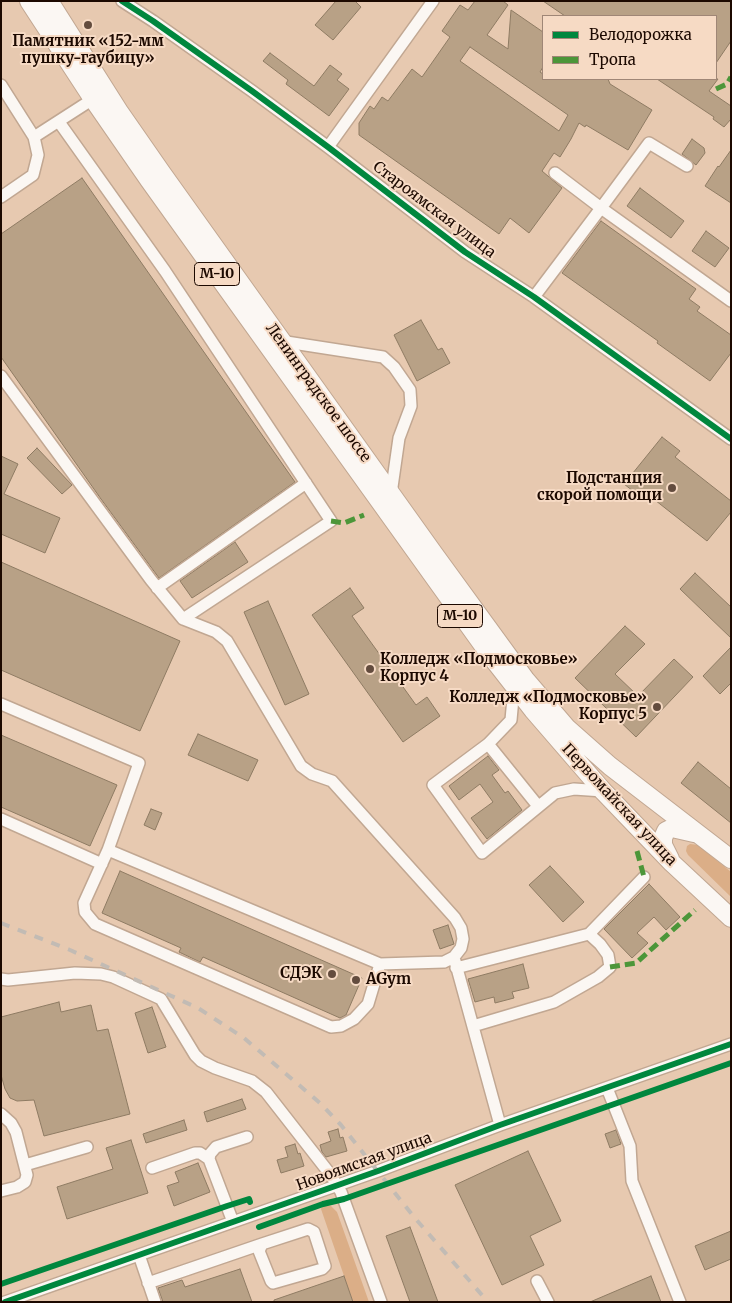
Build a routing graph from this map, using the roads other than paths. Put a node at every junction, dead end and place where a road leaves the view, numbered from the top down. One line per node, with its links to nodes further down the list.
1 (29, 1): 6 (highway, Ленинградское шоссе / М-10)
2 (49, 1): 16 (highway, Ленинградское шоссе / М-10)
3 (122, 1): 9 (street, Староямская улица)
4 (433, 1): 9 (street)
5 (1, 85): 8 (street)
6 (93, 99): 7 (street); 23 (highway, Ленинградское шоссе / М-10)
7 (59, 122): 8 (street); 19 (street)
8 (34, 137): 12 (street)
9 (328, 147): 14 (street, Староямская улица)
10 (687, 166): 13 (street)
11 (555, 173): 13 (street)
12 (1, 197)
13 (601, 208): 14 (street); 15 (street)
14 (534, 297): 18 (street, Староямская улица)
15 (731, 301)
16 (280, 341): 20 (highway, Ленинградское шоссе / М-10); 20 (street)
17 (1, 376): 21 (street)
18 (731, 439)
19 (306, 483): 21 (street); 22 (street)
20 (391, 494): 26 (highway, Ленинградское шоссе / М-10)
21 (157, 588): 22 (street)
22 (183, 619): 38 (street)
23 (514, 686): 25 (street); 27 (highway, Первомайская улица / М-10)
24 (1, 704): 31 (street)
25 (488, 744): 28 (street); 28 (street)
26 (610, 766): 30 (highway, Первомайская улица / М-10)
27 (603, 791): 28 (street); 33 (highway, Первомайская улица / М-10)
28 (538, 806)
29 (1, 819): 34 (street)
30 (699, 834): 32 (highway, Первомайская улица / М-10); 33 (highway)
31 (108, 850): 34 (street); 39 (street)
32 (731, 859)
33 (672, 863): 36 (highway, Первомайская улица / М-10)
34 (102, 864): 39 (street)
35 (644, 877): 37 (street)
36 (731, 918)
37 (589, 934): 38 (street); 41 (street)
38 (455, 963): 39 (street); 41 (street)
39 (380, 964)
40 (1, 979): 51 (street)
41 (473, 1026): 45 (street)
42 (731, 1044): 43 (street, Новоямская улица)
43 (607, 1088): 45 (street, Новоямская улица); 63 (street)
44 (1, 1114): 49 (street)
45 (500, 1125): 51 (street, Новоямская улица)
46 (248, 1137): 48 (street)
47 (88, 1147): 49 (street)
48 (209, 1160): 50 (street); 53 (street)
49 (25, 1165): 52 (street)
50 (152, 1168)
51 (336, 1185): 53 (street, Новоямская улица); 61 (street)
52 (1, 1191)
53 (233, 1222): 55 (street, Новоямская улица)
54 (262, 1244): 54 (street); 57 (street)
55 (139, 1255): 57 (street); 58 (street, Новоямская улица)
56 (537, 1281): 62 (street)
57 (148, 1283): 60 (street)
58 (37, 1297): 59 (street, Новоямская улица)
59 (5, 1302)
60 (155, 1302)
61 (381, 1302)
62 (548, 1302)
63 (680, 1302)

